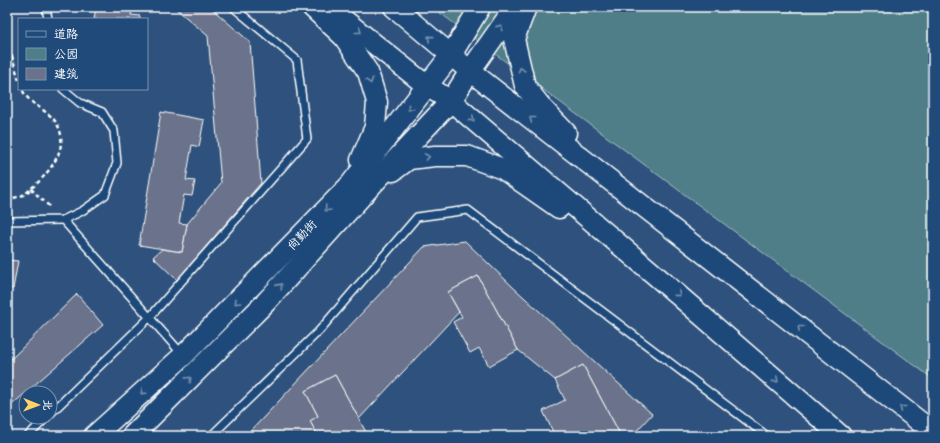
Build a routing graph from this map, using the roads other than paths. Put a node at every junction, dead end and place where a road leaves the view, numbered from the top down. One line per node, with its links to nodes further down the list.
1 (46, 7): 9 (lane)
2 (233, 7): 20 (lane)
3 (312, 7): 15 (main road, one-way to 15)
4 (328, 7): 12 (main road, one-way to 12)
5 (394, 7): 10 (main road, one-way to 5)
6 (480, 7): 10 (main road, 尚勤街)
7 (515, 7): 11 (main road, 尚勤街, one-way to 7)
8 (526, 7): 18 (main road, one-way to 8)
9 (48, 18)
10 (450, 55): 11 (main road); 12 (main road, 尚勤街)
11 (470, 71): 14 (main road, 尚勤街); 18 (main road, one-way to 11)
12 (427, 86): 14 (main road); 15 (main road, 尚勤街, one-way to 15)
13 (64, 90): 16 (lane)
14 (451, 101): 15 (main road, 尚勤街); 19 (main road, one-way to 19)
15 (360, 187): 19 (main road, one-way to 19); 21 (main road, 尚勤街, one-way to 21); 27 (main road, 尚勤街, one-way to 15)
16 (63, 220): 17 (lane); 20 (lane)
17 (7, 221)
18 (683, 237): 24 (main road, one-way to 18)
19 (655, 275): 30 (main road, one-way to 30)
20 (150, 317): 21 (lane); 22 (lane)
21 (184, 355): 26 (main road, 尚勤街, one-way to 26)
22 (58, 406)
23 (39, 425): 25 (lane)
24 (933, 432)
25 (28, 436)
26 (94, 436)
27 (132, 436)
28 (210, 436): 29 (lane)
29 (767, 436)
30 (841, 436)

